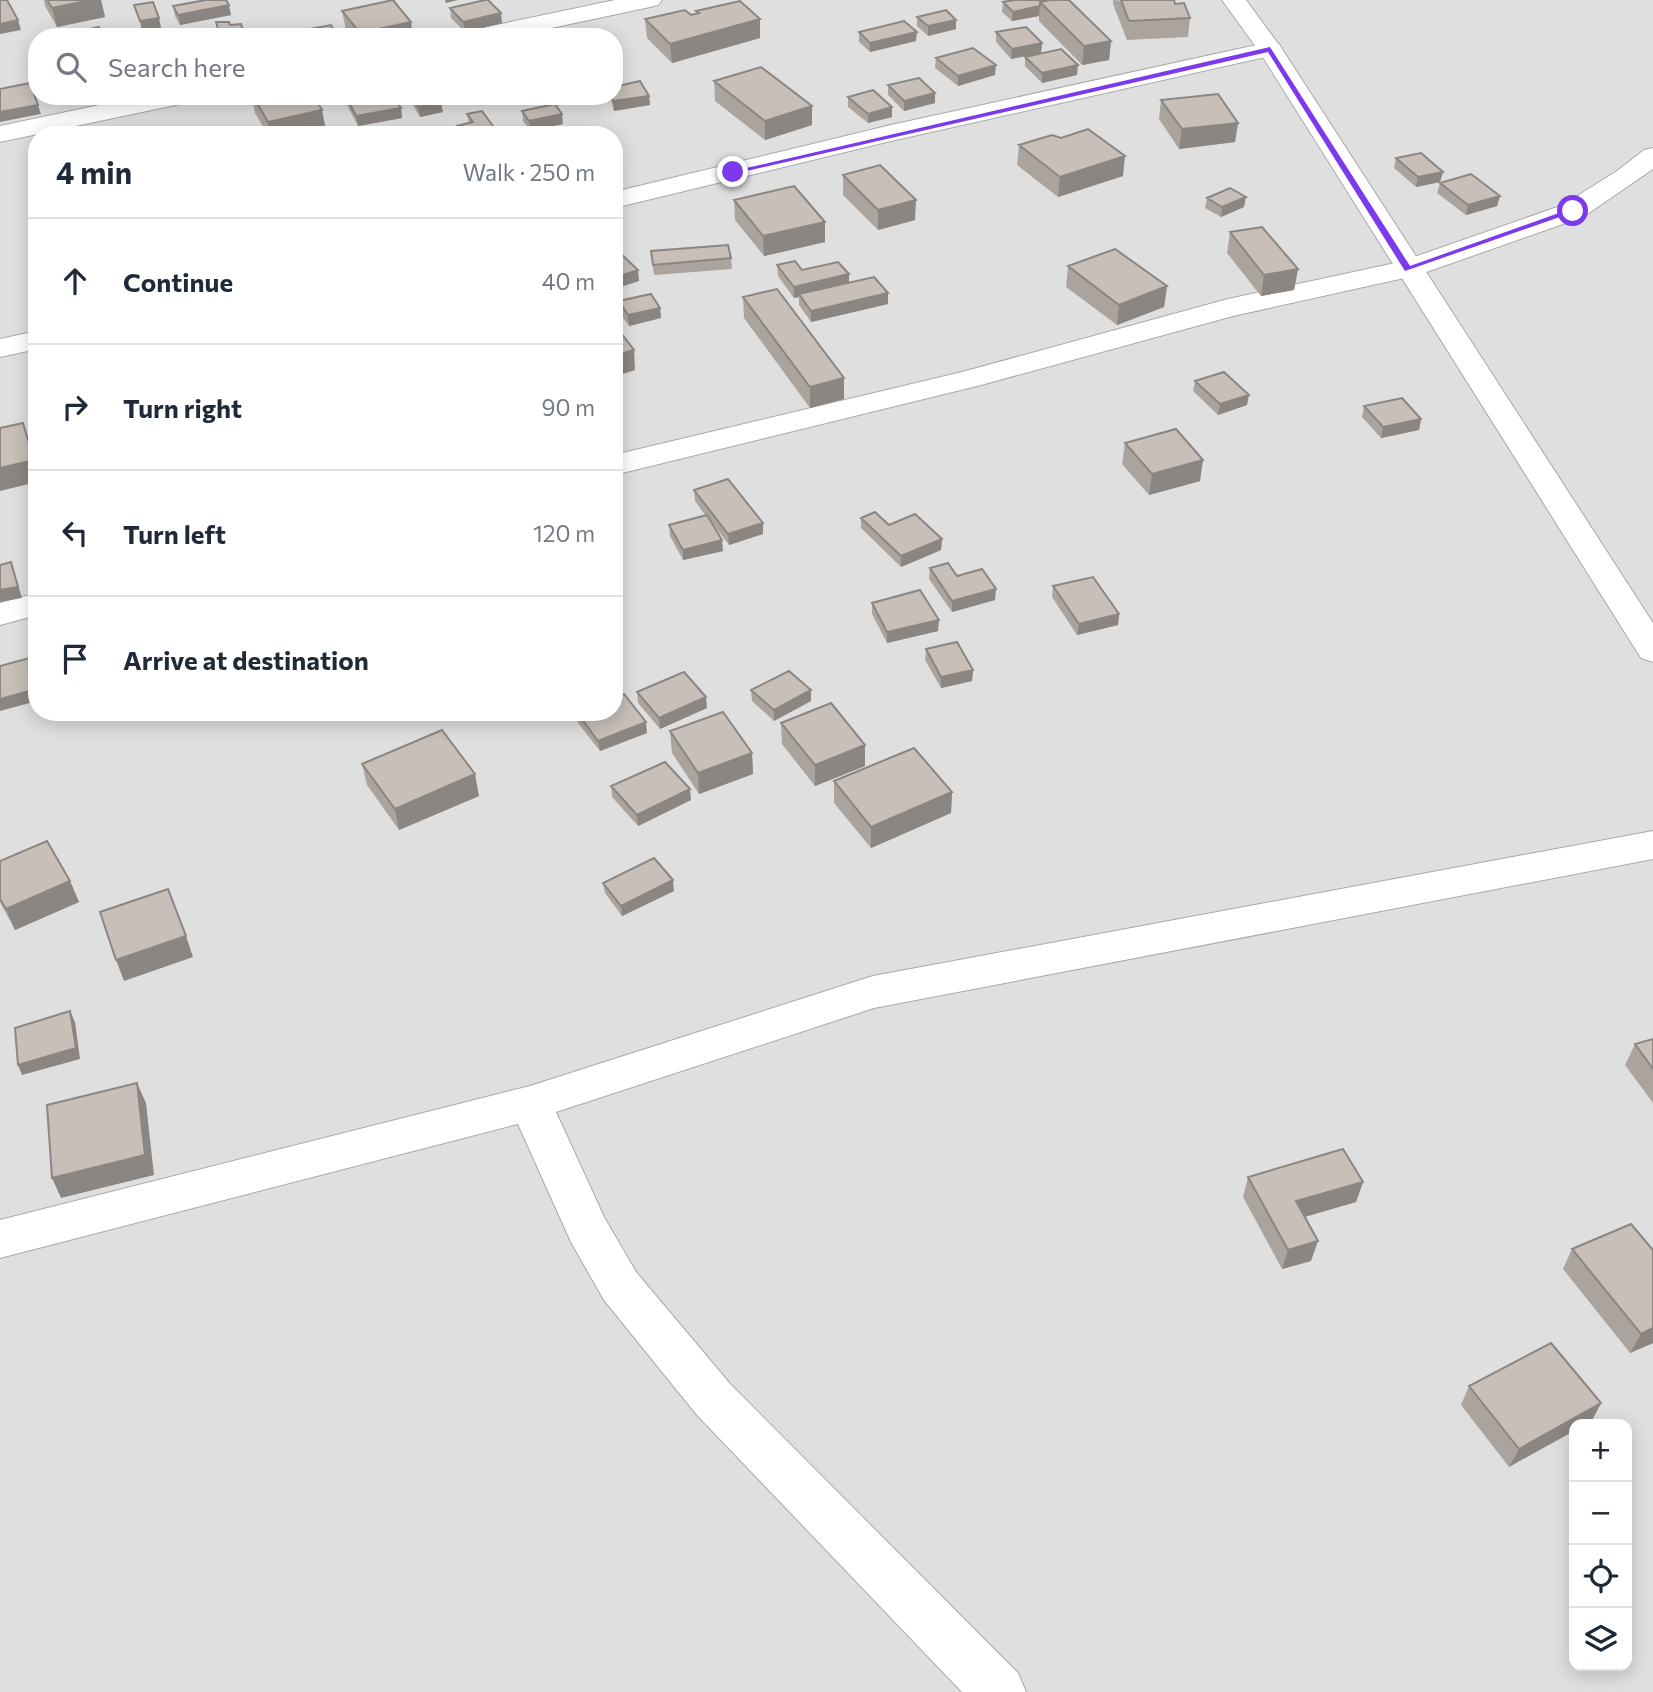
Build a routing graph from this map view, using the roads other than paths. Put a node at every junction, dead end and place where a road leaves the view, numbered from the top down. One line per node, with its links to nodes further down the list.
1 (650, 0): 3 (street)
2 (1234, 0): 4 (street)
3 (516, 28)
4 (1270, 49): 12 (street); 13 (street)
5 (137, 105): 6 (street)
6 (38, 126)
7 (28, 128): 8 (street)
8 (0, 134)
9 (1653, 156): 10 (street)
10 (1627, 177): 11 (street); 13 (street)
11 (1653, 191)
12 (623, 199)
13 (1408, 270): 16 (street); 19 (street)
14 (28, 342): 15 (street)
15 (0, 348)
16 (623, 463)
17 (28, 606): 18 (street)
18 (0, 614)
19 (1653, 650)
20 (1653, 845): 21 (street)
21 (530, 1103): 22 (street); 23 (street)
22 (0, 1238)
23 (999, 1692)

